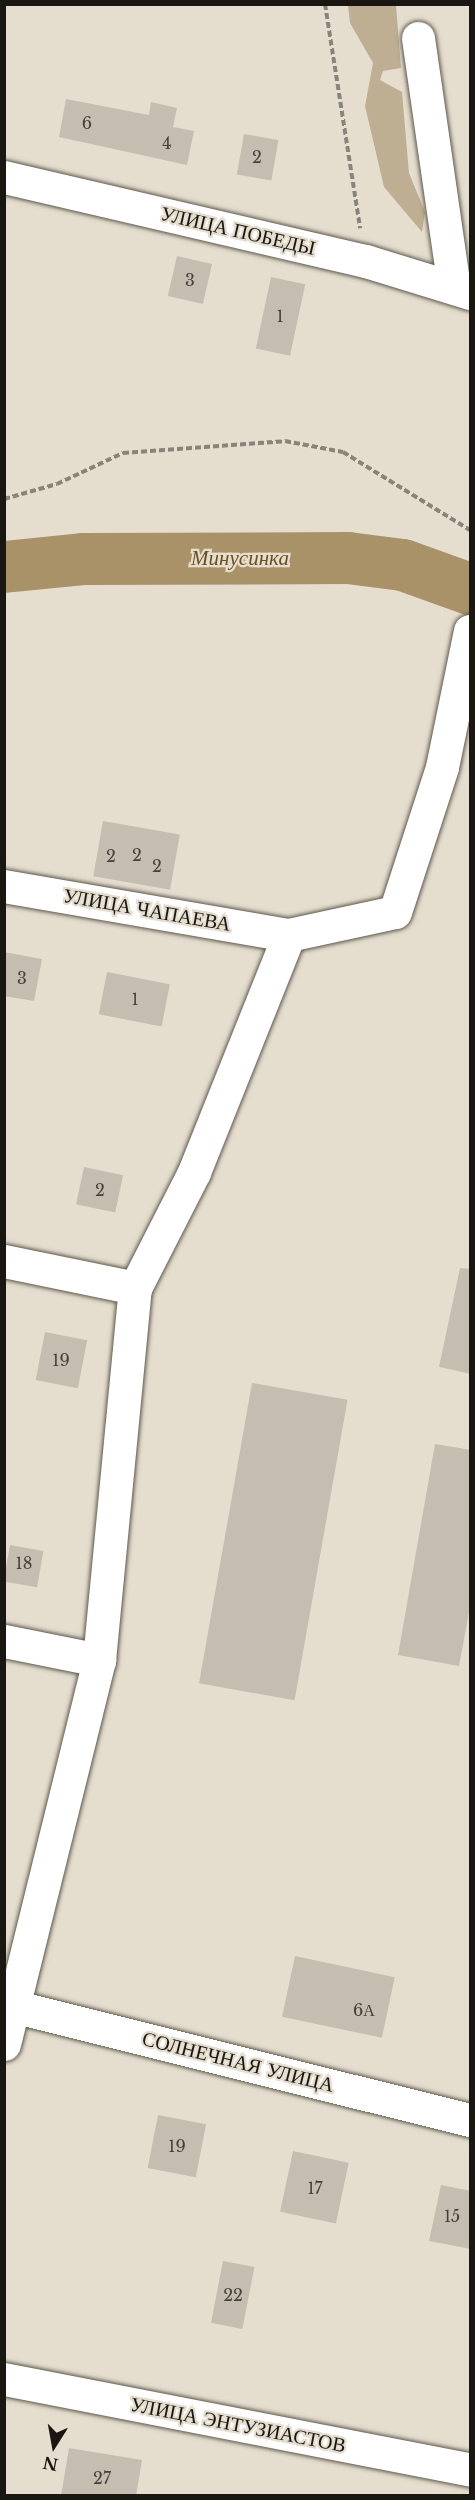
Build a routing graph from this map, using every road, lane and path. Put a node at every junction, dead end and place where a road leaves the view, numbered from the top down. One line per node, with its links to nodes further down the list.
1 (325, 4): 4 (path)
2 (418, 38): 5 (street)
3 (4, 177): 4 (street, УЛИЦА ПОБЕДЫ)
4 (366, 261): 5 (street, УЛИЦА ПОБЕДЫ)
5 (462, 290)
6 (4, 499): 7 (path)
7 (471, 530)
8 (470, 634): 10 (street)
9 (4, 886): 10 (street, УЛИЦА ЧАПАЕВА)
10 (289, 935): 12 (street)
11 (4, 1262): 12 (street)
12 (135, 1288): 14 (street)
13 (4, 1641): 14 (street)
14 (99, 1660): 15 (street)
15 (9, 2005): 16 (street); 17 (street, СОЛНЕЧНАЯ УЛИЦА)
16 (4, 2044)
17 (471, 2120)
18 (4, 2379): 19 (street, УЛИЦА ЭНТУЗИАСТОВ)
19 (471, 2470)

